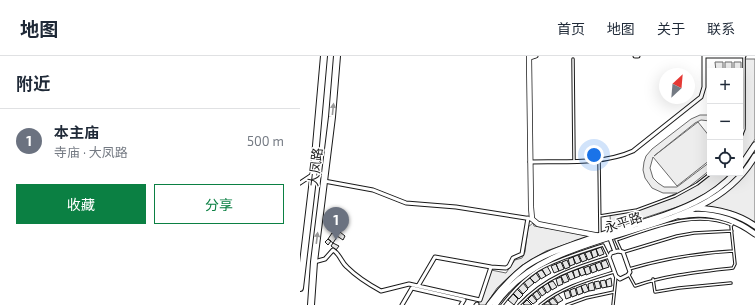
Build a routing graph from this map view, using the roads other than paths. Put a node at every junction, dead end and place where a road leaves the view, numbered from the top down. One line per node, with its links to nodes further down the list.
1 (324, 56): 15 (highway, 大凤路)
2 (337, 56): 18 (highway, 大凤路, one-way to 2)
3 (536, 56): 6 (street)
4 (704, 56): 5 (street); 12 (street)
5 (744, 56): 8 (lane)
6 (530, 57): 13 (street)
7 (573, 59): 11 (lane)
8 (743, 131)
9 (755, 145): 14 (main road)
10 (755, 156): 20 (main road, 永平路)
11 (574, 160): 12 (street); 13 (street)
12 (598, 160): 22 (lane)
13 (530, 162): 23 (street)
14 (743, 163)
15 (314, 174): 19 (street); 34 (highway, 大凤路)
16 (707, 176): 22 (lane)
17 (732, 176): 21 (main road, 永平路)
18 (324, 181): 23 (street); 36 (highway, 大凤路, one-way to 18)
19 (300, 183)
20 (694, 208): 21 (main road); 24 (main road, 永平路); 26 (main road)
21 (680, 210): 29 (main road, 永平路)
22 (600, 216): 30 (lane)
23 (530, 218): 30 (street); 38 (street)
24 (667, 219): 25 (main road); 29 (main road, 永平路)
25 (733, 223): 27 (lane); 28 (main road); 33 (lane)
26 (755, 226)
27 (732, 231): 31 (lane); 33 (lane)
28 (755, 234)
29 (609, 235): 30 (main road, 永平路); 32 (street); 52 (main road, 永平路)
30 (600, 236): 51 (main road, 永平路)
31 (734, 251): 39 (lane); 43 (lane)
32 (615, 252): 33 (street); 35 (street)
33 (622, 252): 39 (street)
34 (302, 256): 37 (highway, 大凤路)
35 (609, 257): 40 (street); 53 (lane); 54 (lane)
36 (314, 262): 45 (street); 48 (highway, 大凤路)
37 (301, 264): 46 (highway, 大凤路)
38 (491, 267): 45 (street); 45 (street)
39 (629, 269): 41 (street)
40 (614, 272): 42 (street); 55 (lane)
41 (629, 275): 42 (street); 43 (lane)
42 (616, 276): 47 (lane)
43 (653, 279): 44 (lane)
44 (731, 283)
45 (418, 286)
46 (300, 288)
47 (614, 292): 56 (lane); 57 (lane)
48 (311, 305)
49 (402, 305): 50 (street)
50 (461, 305)
51 (489, 305)
52 (495, 305)
53 (502, 305)
54 (519, 305)
55 (540, 305)
56 (567, 305)
57 (613, 305)

